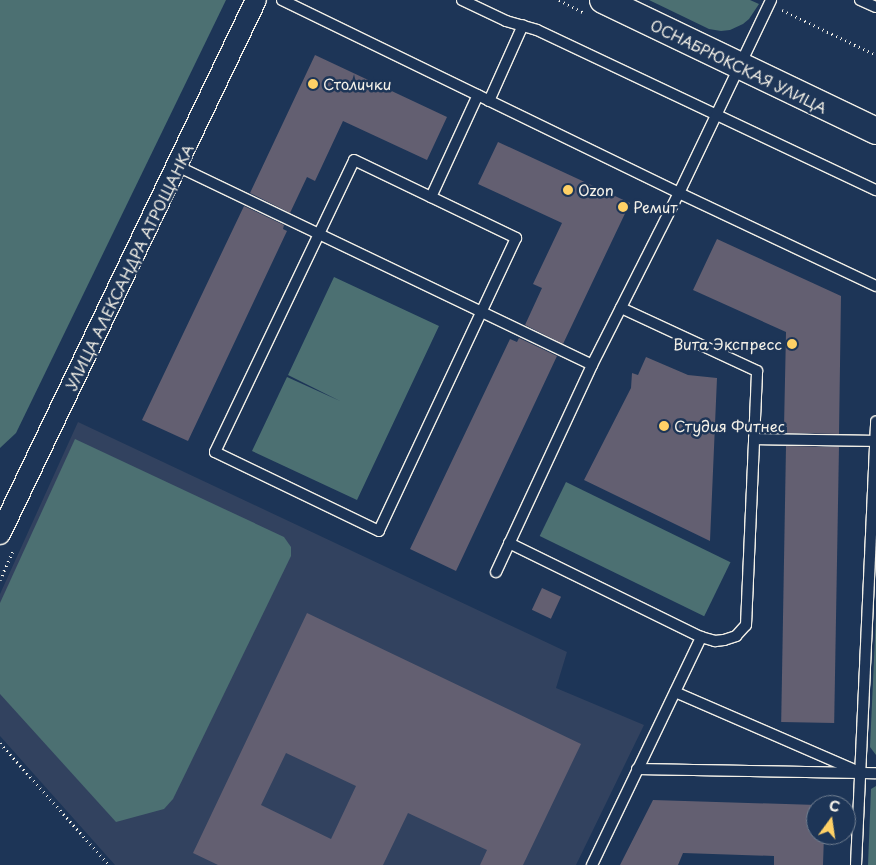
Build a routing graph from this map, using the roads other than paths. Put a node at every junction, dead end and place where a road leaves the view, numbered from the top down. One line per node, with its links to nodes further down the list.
1 (256, 0): 14 (street, УЛИЦА АЛЕКСАНДРА АТРОЩАНКА)
2 (282, 0): 10 (lane)
3 (462, 0): 8 (lane)
4 (603, 0): 9 (street, ОСНАБРЮКСКАЯ УЛИЦА)
5 (860, 0): 7 (lane)
6 (770, 2): 9 (lane)
7 (876, 8)
8 (523, 26): 11 (lane); 12 (lane)
9 (739, 66): 12 (lane); 13 (street, ОСНАБРЮКСКАЯ УЛИЦА)
10 (478, 95): 11 (lane); 17 (lane)
11 (489, 100): 16 (lane)
12 (716, 115): 15 (lane); 16 (lane)
13 (876, 131)
14 (177, 166): 18 (lane); 26 (street, УЛИЦА АЛЕКСАНДРА АТРОЩАНКА)
15 (876, 190)
16 (679, 193): 19 (lane); 20 (lane)
17 (431, 198): 18 (lane); 21 (lane)
18 (318, 234): 21 (lane); 21 (lane)
19 (876, 286)
20 (621, 308): 22 (lane); 24 (lane)
21 (482, 312): 22 (lane)
22 (592, 365): 27 (lane)
23 (876, 421): 25 (lane)
24 (754, 439): 25 (lane); 30 (lane)
25 (876, 441): 29 (lane)
26 (0, 534)
27 (508, 543): 28 (lane); 30 (lane)
28 (496, 572)
29 (872, 588): 33 (lane)
30 (701, 637): 31 (lane)
31 (675, 692): 32 (lane); 33 (lane)
32 (637, 769): 33 (lane); 35 (lane)
33 (861, 773): 34 (lane); 36 (lane)
34 (876, 773)
35 (592, 865)
36 (856, 865)

